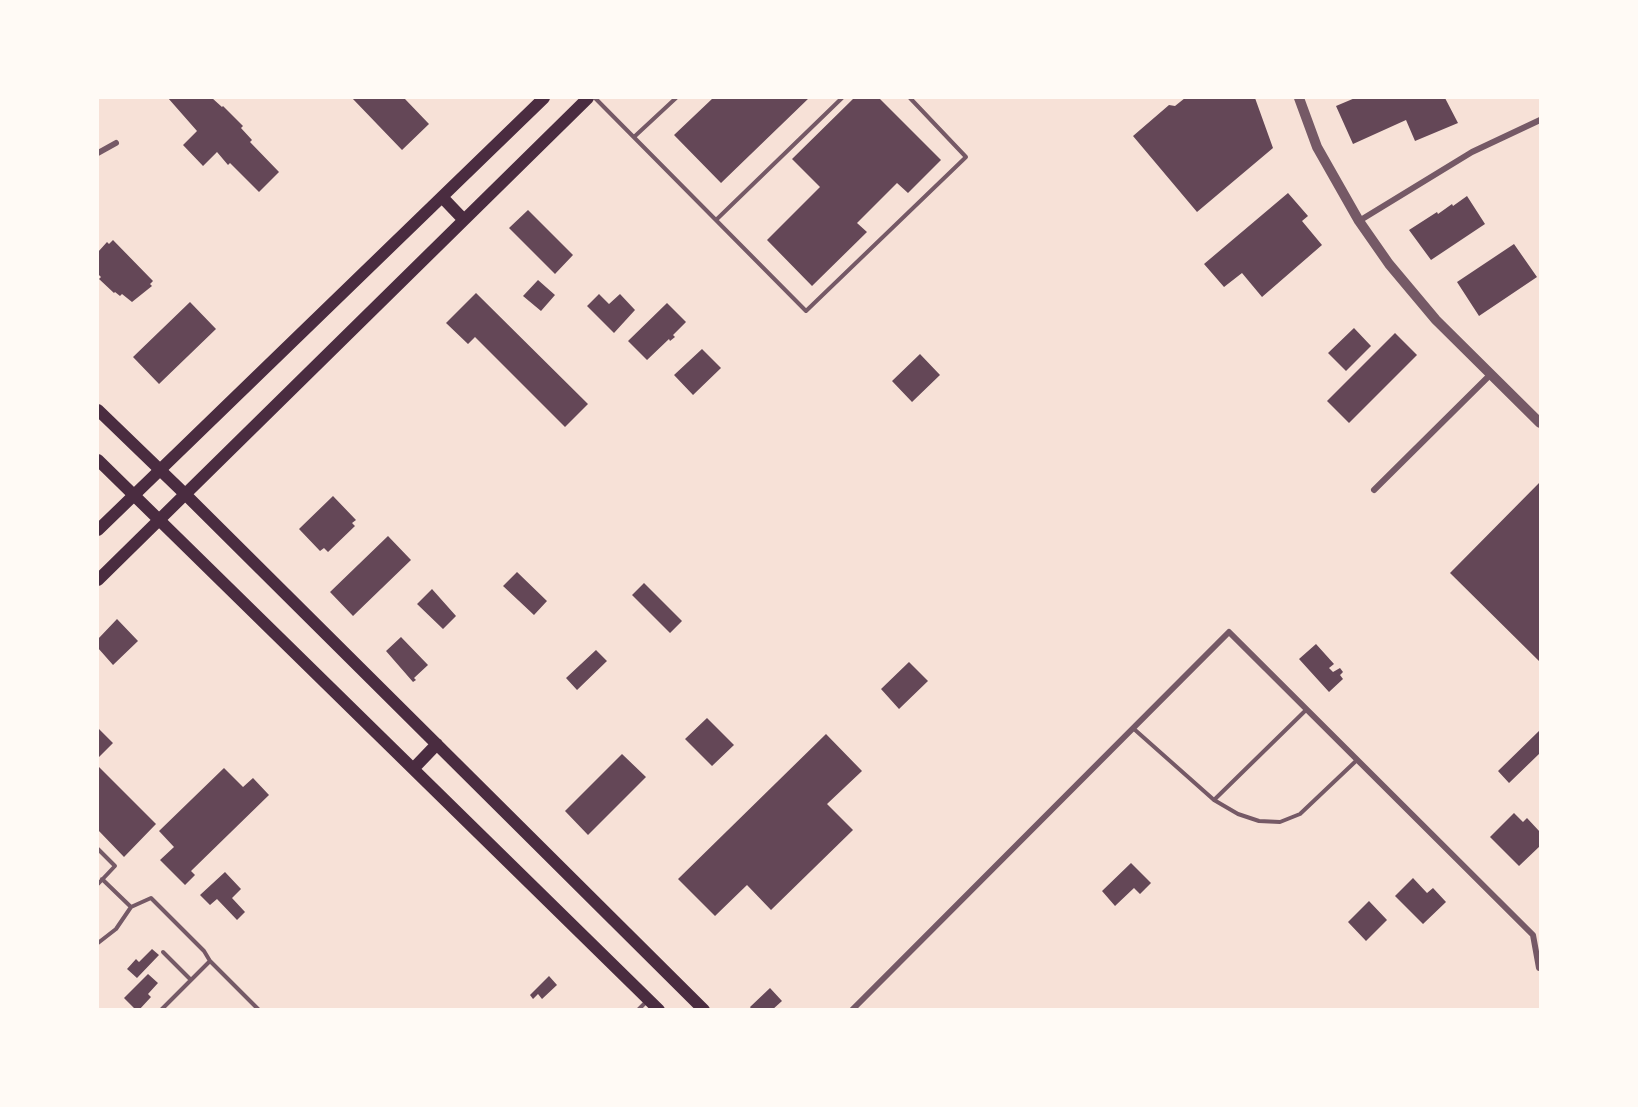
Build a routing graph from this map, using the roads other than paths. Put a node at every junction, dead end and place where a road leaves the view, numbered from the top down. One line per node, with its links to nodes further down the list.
1 (544, 98): 12 (main road)
2 (588, 98): 13 (main road)
3 (595, 98): 9 (lane)
4 (676, 98): 9 (lane)
5 (842, 98): 14 (lane)
6 (910, 98): 14 (lane)
7 (1299, 98): 15 (street)
8 (1540, 120): 15 (street)
9 (634, 137): 14 (lane)
10 (116, 143): 11 (street)
11 (98, 153)
12 (442, 197): 13 (main road); 20 (main road)
13 (464, 219): 22 (main road)
14 (716, 220)
15 (1359, 221): 16 (street)
16 (1491, 374): 18 (street); 21 (street)
17 (98, 410): 20 (main road)
18 (1540, 423)
19 (98, 460): 23 (main road)
20 (160, 469): 22 (main road); 23 (main road)
21 (1374, 489)
22 (182, 490): 24 (main road); 29 (main road)
23 (133, 494): 24 (main road); 25 (main road)
24 (159, 520): 26 (main road); 31 (main road)
25 (98, 530)
26 (98, 580)
27 (1306, 710): 28 (street); 30 (street); 32 (lane)
28 (1133, 728): 32 (lane); 48 (street)
29 (437, 744): 31 (main road); 47 (main road)
30 (1357, 760): 32 (lane); 40 (street)
31 (414, 768): 42 (main road)
32 (1214, 800)
33 (98, 849): 34 (lane)
34 (102, 879): 35 (lane); 36 (lane)
35 (98, 884)
36 (131, 907): 37 (lane); 39 (lane)
37 (98, 944)
38 (163, 952): 41 (lane)
39 (210, 961): 41 (lane); 44 (lane)
40 (1539, 968)
41 (191, 980): 43 (lane)
42 (649, 999): 45 (lane); 46 (main road)
43 (162, 1010)
44 (260, 1010)
45 (638, 1010)
46 (659, 1010)
47 (704, 1010)
48 (852, 1010)

